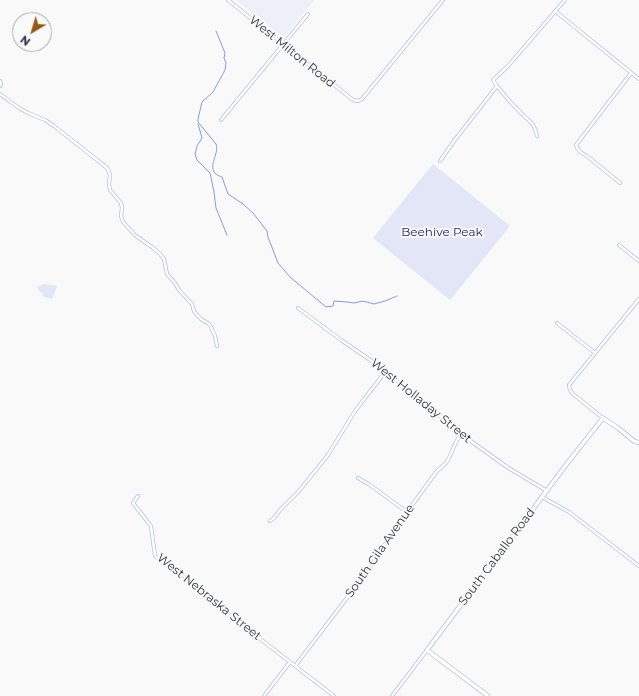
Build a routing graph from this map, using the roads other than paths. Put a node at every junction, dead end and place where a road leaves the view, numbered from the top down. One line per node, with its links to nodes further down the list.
1 (228, 0): 6 (street, West Milton Road)
2 (443, 0): 6 (street, West Milton Road)
3 (565, 0): 4 (street)
4 (555, 11): 7 (street); 11 (street)
5 (308, 14): 6 (street)
6 (283, 45): 13 (street)
7 (631, 73): 8 (street); 16 (street)
8 (639, 79)
9 (0, 81): 10 (street)
10 (0, 86)
11 (496, 86): 14 (street); 15 (street)
12 (0, 94): 22 (street)
13 (221, 120)
14 (537, 136)
15 (440, 161)
16 (620, 183)
17 (620, 246): 18 (street)
18 (639, 261)
19 (639, 299): 23 (street)
20 (298, 308): 24 (street, West Holladay Street)
21 (557, 323): 23 (street)
22 (217, 346)
23 (595, 353): 25 (street)
24 (385, 372): 26 (street, West Holladay Street); 33 (street)
25 (604, 418): 27 (street); 29 (street, South Caballo Road)
26 (461, 434): 29 (street, West Holladay Street); 32 (street, South Gila Avenue)
27 (639, 443)
28 (358, 478): 32 (street)
29 (547, 491): 31 (street, South Caballo Road)
30 (138, 496): 36 (street, West Nebraska Street)
31 (542, 497): 34 (street); 35 (street, South Caballo Road)
32 (407, 512): 37 (street, South Gila Avenue)
33 (270, 521)
34 (639, 566)
35 (426, 650): 40 (street, South Caballo Road); 41 (street)
36 (290, 662): 37 (street, West Nebraska Street); 38 (street)
37 (295, 666): 39 (street, West Nebraska Street)
38 (264, 696)
39 (334, 696)
40 (392, 696)
41 (488, 696)

